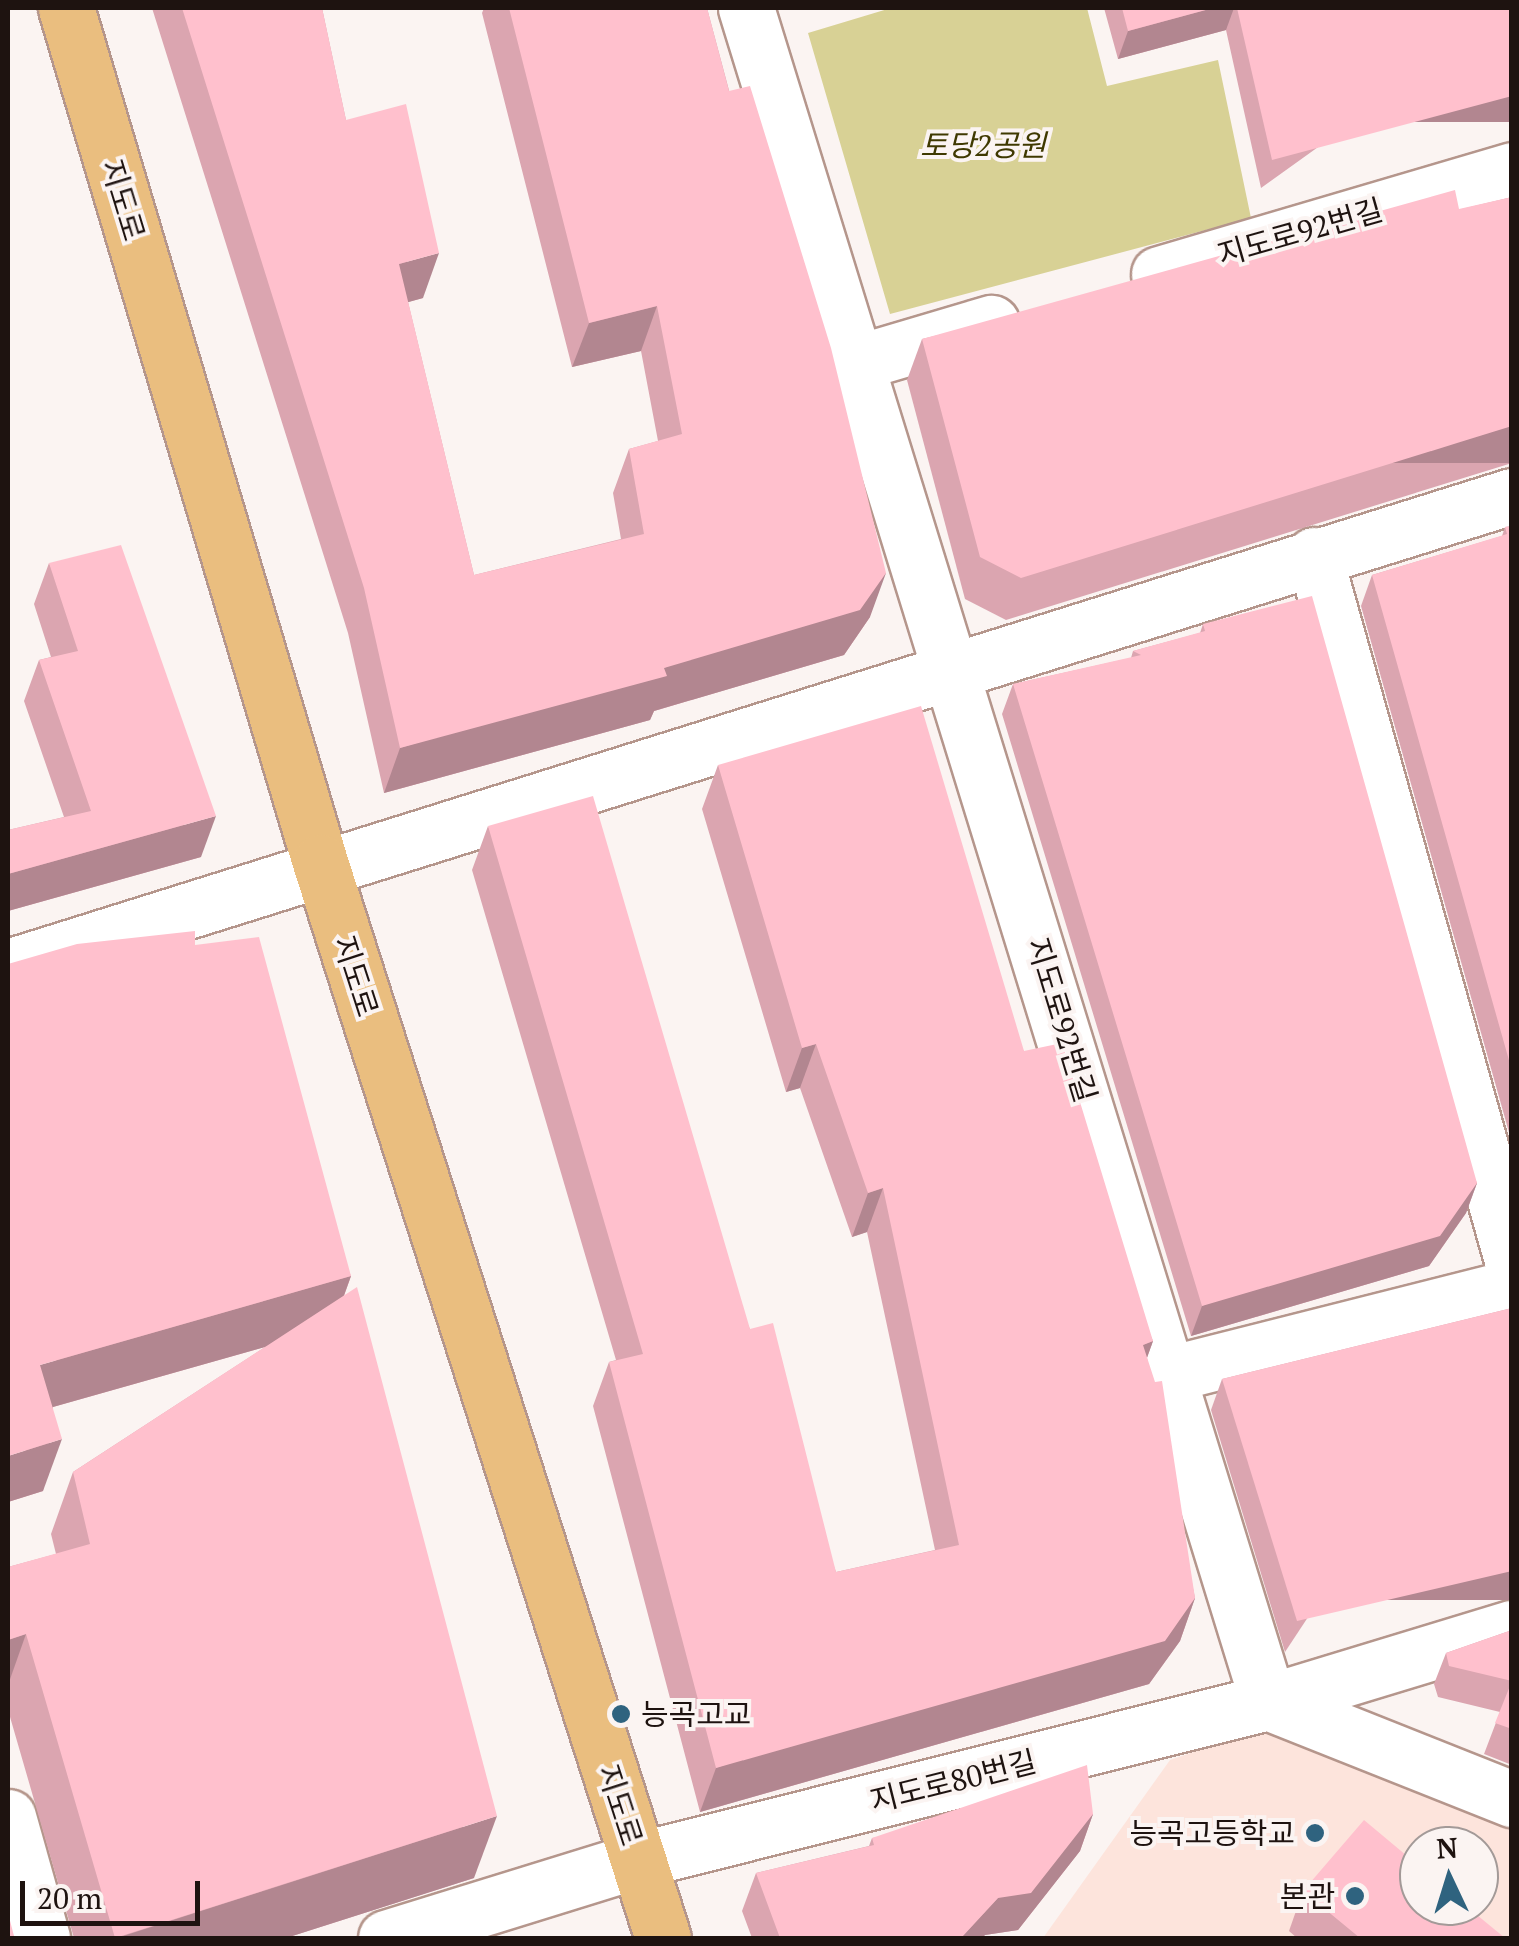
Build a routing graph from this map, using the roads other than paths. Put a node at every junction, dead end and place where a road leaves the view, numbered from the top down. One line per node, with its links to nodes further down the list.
1 (66, 8): 10 (main road, 지도로)
2 (750, 8): 6 (street, 지도로92번길)
3 (1512, 170): 4 (street, 지도로92번길)
4 (1101, 291)
5 (1045, 307): 6 (street)
6 (859, 362): 9 (street, 지도로92번길)
7 (1512, 496): 8 (street)
8 (1314, 555): 9 (street); 12 (street)
9 (955, 666): 10 (street); 14 (street, 지도로92번길)
10 (320, 862): 11 (street); 19 (main road, 지도로)
11 (8, 967)
12 (1512, 1260)
13 (1512, 1287): 14 (street)
14 (1169, 1374): 16 (street, 지도로92번길)
15 (1512, 1628): 16 (street, 지도로80번길)
16 (1268, 1702): 17 (street); 19 (street, 지도로80번길)
17 (1512, 1799)
18 (8, 1817): 20 (street)
19 (638, 1860): 21 (street, 지도로80번길); 22 (main road, 지도로)
20 (42, 1938)
21 (386, 1938)
22 (663, 1938)

